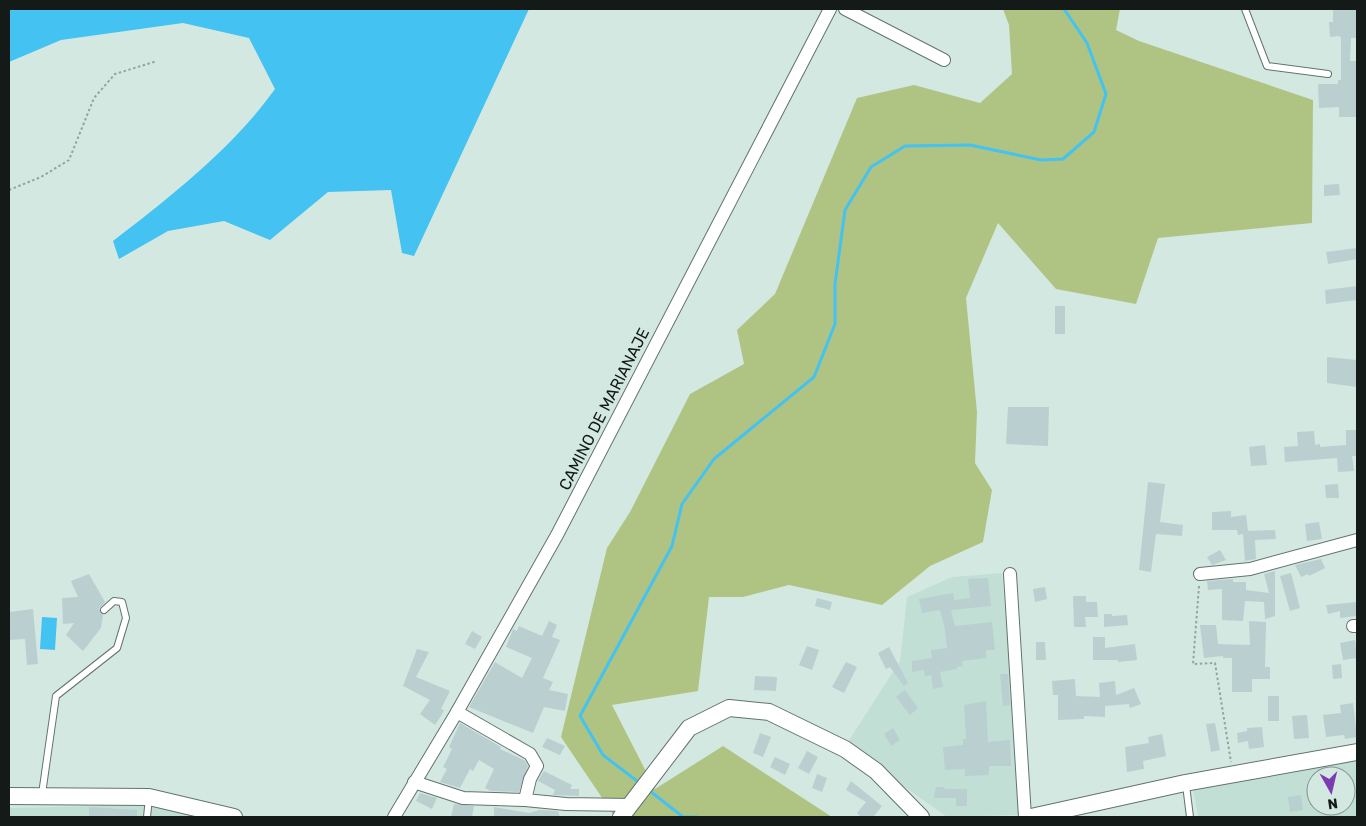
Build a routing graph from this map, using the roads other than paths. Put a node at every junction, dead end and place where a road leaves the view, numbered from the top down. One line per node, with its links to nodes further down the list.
1 (830, 9): 10 (street, CAMINO DE MARIANAJE)
2 (845, 9): 4 (street)
3 (1245, 9): 5 (lane)
4 (944, 60)
5 (1328, 74)
6 (1357, 540): 8 (street)
7 (1010, 574): 23 (street)
8 (1200, 574)
9 (104, 610): 15 (lane)
10 (457, 712): 12 (street, CAMINO DE MARIANAJE); 17 (street)
11 (1357, 752): 13 (street)
12 (414, 782): 17 (street); 21 (street, CAMINO DE MARIANAJE)
13 (1185, 784): 24 (street); 25 (lane)
14 (9, 796): 15 (street)
15 (42, 796): 16 (street)
16 (149, 797): 19 (lane); 20 (street)
17 (525, 800): 18 (street)
18 (626, 811): 22 (street)
19 (147, 817)
20 (234, 817)
21 (394, 817)
22 (921, 817)
23 (1025, 817)
24 (1031, 817)
25 (1190, 817)

